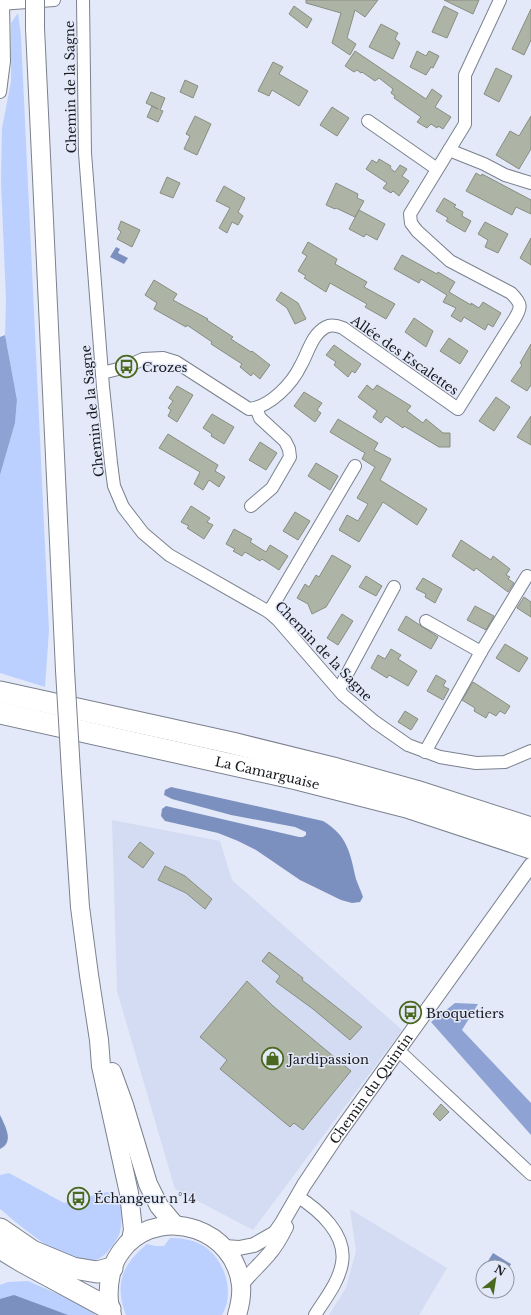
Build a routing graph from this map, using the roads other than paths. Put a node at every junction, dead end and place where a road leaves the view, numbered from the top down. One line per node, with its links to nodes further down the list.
1 (34, 0): 28 (main road, bridge)
2 (54, 0): 5 (street)
3 (83, 0): 11 (street, Chemin de la Sagne)
4 (500, 0): 8 (street, Allée des Escalettes)
5 (1, 4): 6 (street)
6 (0, 92)
7 (368, 121): 9 (street)
8 (449, 150): 9 (street, Allée des Escalettes); 10 (street)
9 (437, 169): 12 (street, Allée des Escalettes)
10 (531, 182)
11 (102, 373): 12 (street); 17 (street, Chemin de la Sagne)
12 (256, 408): 14 (street)
13 (355, 466): 17 (street)
14 (251, 506)
15 (527, 576): 19 (street)
16 (394, 587): 20 (street)
17 (269, 612): 20 (street, Chemin de la Sagne)
18 (426, 621): 19 (street)
19 (481, 652): 24 (street)
20 (339, 689): 24 (street, Chemin de la Sagne)
21 (0, 691): 25 (highway, La Camarguaise)
22 (0, 713): 26 (highway, La Camarguaise)
23 (531, 751): 24 (street, Chemin de la Sagne)
24 (425, 752)
25 (531, 828)
26 (531, 848)
27 (531, 865): 29 (street, Chemin du Quintin)
28 (99, 1040): 32 (main road); 34 (main road)
29 (398, 1050): 30 (street); 31 (street, Chemin du Quintin)
30 (531, 1174)
31 (297, 1196): 35 (street, Chemin du Quintin); 38 (street, Chemin du Quintin); 41 (street)
32 (176, 1225): 34 (main road); 35 (main road)
33 (0, 1229): 37 (highway)
34 (131, 1240): 37 (main road)
35 (224, 1247): 38 (main road)
36 (0, 1248): 39 (highway)
37 (112, 1268): 39 (main road)
38 (241, 1285): 40 (main road)
39 (111, 1312)
40 (237, 1315)
41 (315, 1315)

